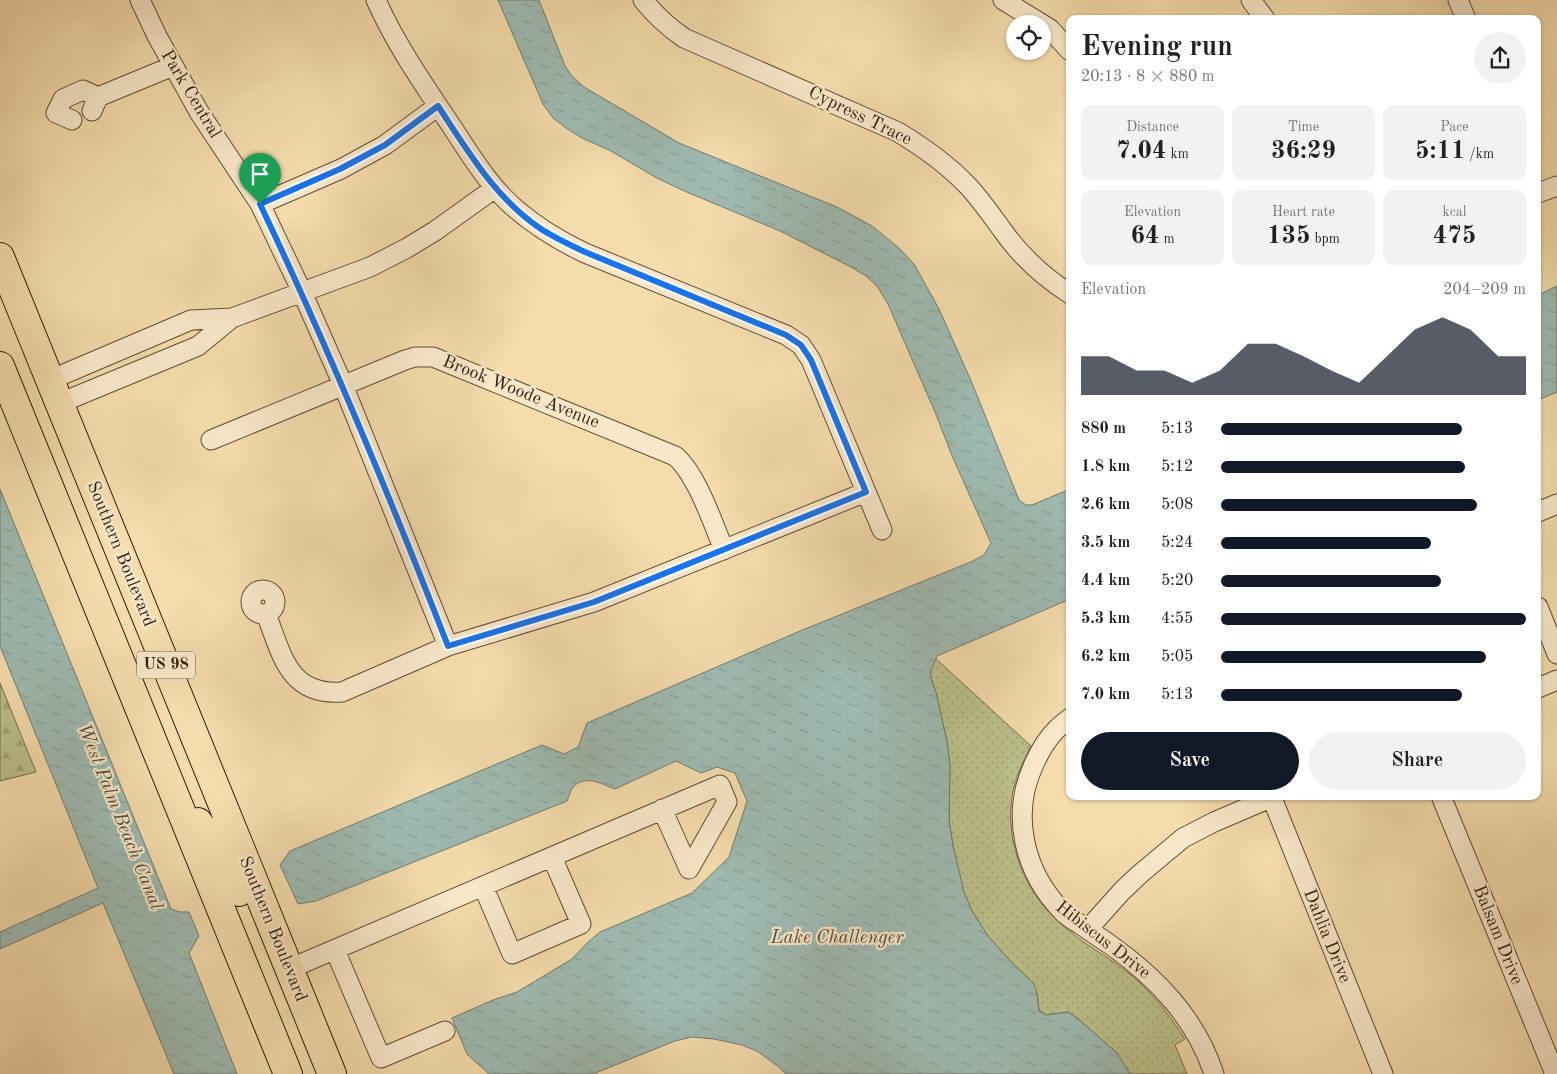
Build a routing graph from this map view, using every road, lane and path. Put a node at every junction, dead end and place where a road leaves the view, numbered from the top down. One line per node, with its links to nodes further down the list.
1 (140, 0): 12 (street, Park Central)
2 (376, 0): 13 (street)
3 (642, 0): 20 (street, Cypress Trace)
4 (1004, 0): 7 (street)
5 (1251, 0): 8 (street)
6 (1458, 0): 9 (street)
7 (1028, 15)
8 (1262, 15)
9 (1464, 15)
10 (1051, 30): 11 (street)
11 (1066, 47)
12 (173, 66): 14 (street); 18 (street, Park Central)
13 (438, 106): 16 (street); 18 (street)
14 (72, 120)
15 (1557, 186): 17 (street)
16 (495, 188): 21 (street); 27 (street)
17 (1541, 190)
18 (260, 204): 21 (street, Park Central)
19 (0, 257): 25 (highway, Southern Boulevard / US 98)
20 (1066, 291)
21 (302, 292): 22 (street); 24 (street, Park Central)
22 (232, 318): 25 (street); 25 (street)
23 (0, 366): 39 (highway, US 98)
24 (343, 385): 26 (street, Brook Woode Avenue); 31 (street, Brook Woode Avenue); 34 (street, Park Central)
25 (55, 391): 48 (highway, Southern Boulevard / US 98)
26 (211, 440)
27 (866, 492): 30 (street); 31 (street)
28 (1557, 504): 29 (street)
29 (1541, 511)
30 (882, 530)
31 (724, 550): 34 (street)
32 (266, 614): 34 (street)
33 (1541, 614): 35 (street)
34 (448, 646)
35 (1557, 654)
36 (1557, 680): 37 (street)
37 (1541, 687)
38 (1066, 721): 46 (street, Hibiscus Drive)
39 (171, 784): 48 (highway); 49 (highway, US 98)
40 (1267, 800): 46 (street)
41 (1275, 800): 55 (street, Dahlia Drive)
42 (1443, 800): 56 (street, Balsam Drive)
43 (662, 810): 44 (street)
44 (552, 857): 45 (street); 45 (street)
45 (483, 886): 47 (street)
46 (1088, 929): 54 (street, Hibiscus Drive)
47 (335, 950): 48 (street); 50 (street)
48 (289, 969): 53 (highway, Southern Boulevard / US 98)
49 (260, 1003): 51 (highway, US 98); 52 (highway)
50 (445, 1032)
51 (288, 1074)
52 (309, 1074)
53 (332, 1074)
54 (1214, 1074)
55 (1383, 1074)
56 (1555, 1074)

